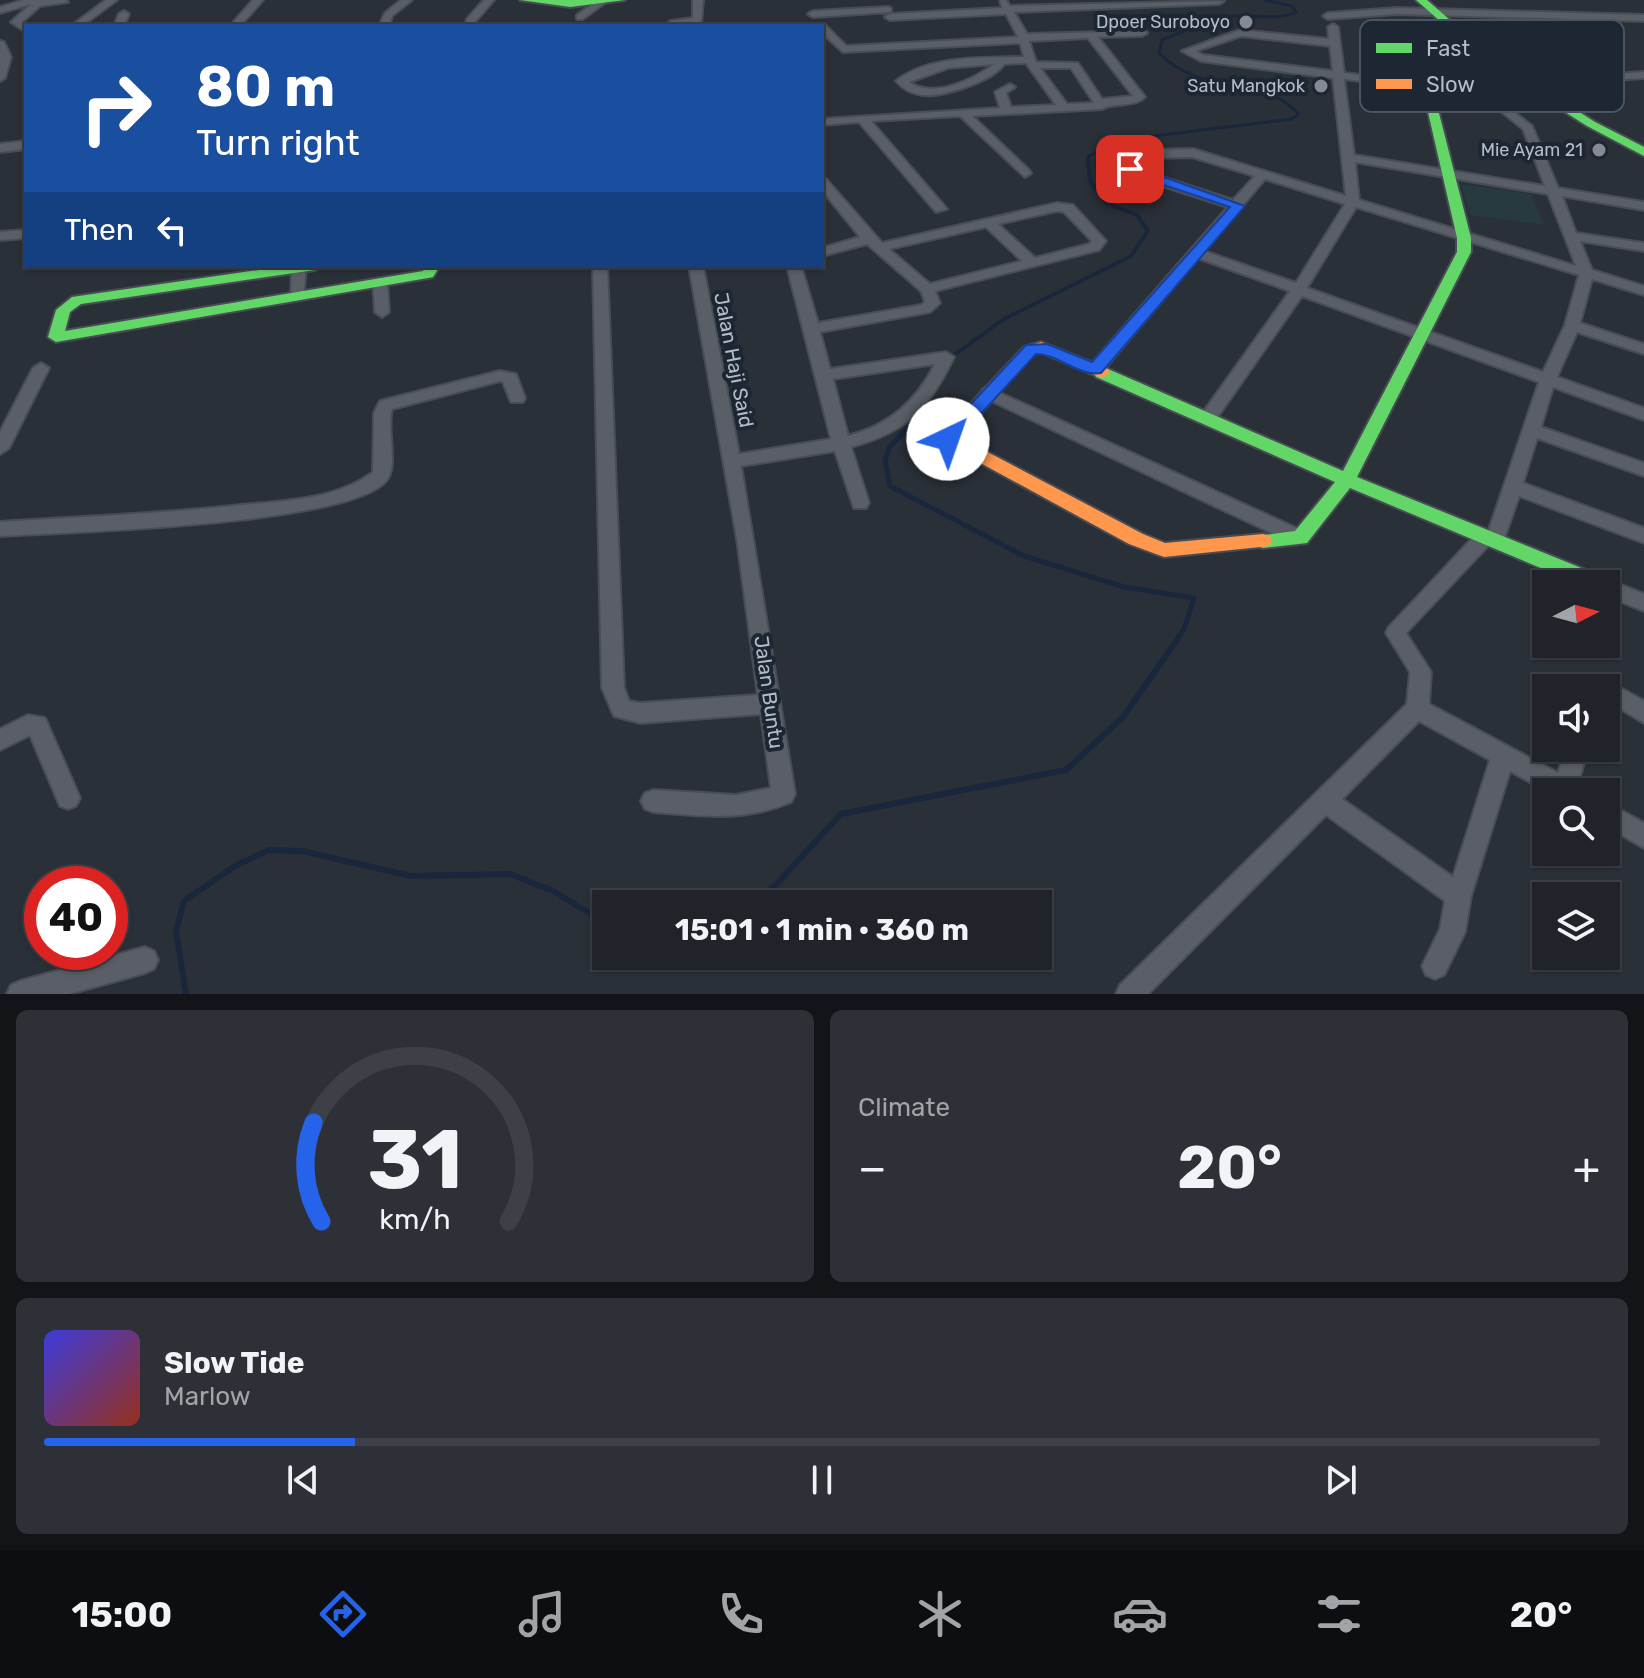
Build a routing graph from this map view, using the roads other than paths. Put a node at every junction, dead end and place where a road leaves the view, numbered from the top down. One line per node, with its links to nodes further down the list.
1 (112, 0): 25 (street)
2 (258, 0): 27 (street)
3 (407, 0): 28 (street)
4 (489, 0): 29 (street)
5 (536, 0): 9 (street)
6 (698, 0): 30 (street)
7 (1383, 0): 13 (street)
8 (38, 1): 11 (street); 16 (street); 33 (street)
9 (611, 1): 21 (street)
10 (1219, 1): 14 (street)
11 (63, 2)
12 (807, 2): 18 (street)
13 (1427, 5): 19 (street); 20 (street); 23 (street)
14 (1006, 7): 24 (street); 38 (street)
15 (1601, 7): 20 (street)
16 (0, 10)
17 (124, 14): 26 (street)
18 (813, 14): 24 (street); 31 (street)
19 (1328, 16)
20 (1612, 16): 22 (street)
21 (580, 17)
22 (1644, 18)
23 (1444, 20)
24 (893, 23): 34 (street); 38 (street)
25 (79, 24)
26 (120, 24)
27 (237, 24)
28 (385, 24)
29 (468, 24)
30 (672, 24)
31 (819, 24)
32 (1333, 27): 39 (street)
33 (24, 28)
34 (824, 30)
35 (1142, 33): 36 (street)
36 (1091, 35): 38 (street); 49 (street)
37 (24, 37): 40 (street)
38 (1024, 39): 42 (street)
39 (1334, 43): 43 (street); 43 (street)
40 (0, 44): 47 (street)
41 (998, 62): 41 (street); 42 (street)
42 (1031, 62): 49 (street); 50 (street)
43 (1339, 74): 44 (street); 61 (street)
44 (1360, 74)
45 (1644, 75): 46 (street)
46 (1624, 76)
47 (0, 78)
48 (1010, 87): 51 (street)
49 (1101, 102): 50 (street)
50 (1065, 109): 51 (street)
51 (1007, 112): 55 (street)
52 (1443, 112): 64 (street)
53 (1510, 112): 66 (street)
54 (1574, 112): 60 (street)
55 (964, 114): 56 (street); 62 (street)
56 (862, 118): 57 (street); 70 (street)
57 (824, 122)
58 (24, 145): 59 (street)
59 (0, 148)
60 (1644, 152)
61 (1350, 158): 64 (street); 67 (street)
62 (1025, 173)
63 (1264, 173): 67 (street); 68 (street); 68 (street)
64 (1447, 176): 66 (street); 76 (street)
65 (824, 184): 77 (street)
66 (1553, 193): 69 (street); 75 (street)
67 (1353, 201): 76 (street); 91 (street)
68 (1238, 206): 80 (street)
69 (1644, 206)
70 (941, 209)
71 (0, 223): 74 (street)
72 (990, 224): 77 (street); 81 (street); 81 (street)
73 (24, 234): 74 (street)
74 (0, 236)
75 (1571, 236): 78 (street); 88 (street)
76 (1464, 238): 88 (street); 97 (street)
77 (875, 243): 79 (street); 90 (street)
78 (1644, 247)
79 (824, 252)
80 (1195, 252): 91 (street); 100 (street)
81 (1030, 261): 90 (street)
82 (297, 268): 93 (street)
83 (304, 268): 93 (street)
84 (434, 268): 89 (street)
85 (600, 268): 123 (street)
86 (696, 268): 110 (street, Jalan Haji Said)
87 (795, 268): 96 (street)
88 (1586, 274): 92 (street); 95 (street)
89 (380, 282): 93 (street); 94 (street)
90 (927, 289): 96 (street)
91 (1298, 291): 97 (street); 106 (street)
92 (1644, 291)
93 (298, 296)
94 (382, 312)
95 (1572, 325): 98 (street); 102 (street)
96 (812, 329): 101 (street)
97 (1420, 333): 102 (street); 112 (street)
98 (1644, 349)
99 (41, 368): 108 (street)
100 (1095, 369): 103 (street); 106 (street)
101 (824, 375): 109 (street); 109 (street)
102 (1548, 379): 105 (street); 107 (street)
103 (989, 393): 117 (street); 117 (street)
104 (517, 398): 115 (street)
105 (1644, 414)
106 (1208, 418): 112 (street)
107 (1534, 431): 111 (street); 113 (street)
108 (3, 438)
109 (841, 444): 110 (street); 114 (street)
110 (733, 461): 123 (street, Jalan Buntu)
111 (1644, 470)
112 (1347, 480): 117 (street); 118 (street)
113 (1514, 487): 116 (street); 118 (street)
114 (860, 503)
115 (0, 529)
116 (1644, 536)
117 (1300, 538)
118 (1490, 538): 119 (street); 124 (street)
119 (1555, 570)
120 (1620, 593): 121 (street)
121 (1644, 603)
122 (1620, 698): 125 (street)
123 (771, 704): 131 (street, Jalan Buntu)
124 (1417, 709): 127 (street); 130 (street)
125 (1644, 713)
126 (0, 740): 129 (street)
127 (1503, 756): 128 (street); 134 (street)
128 (1544, 778)
129 (68, 798)
130 (1324, 800): 134 (street); 138 (street)
131 (653, 801)
132 (1620, 821): 133 (street)
133 (1644, 836)
134 (1459, 896): 136 (street)
135 (145, 960): 137 (street)
136 (1435, 966)
137 (20, 994)
138 (1129, 994)

